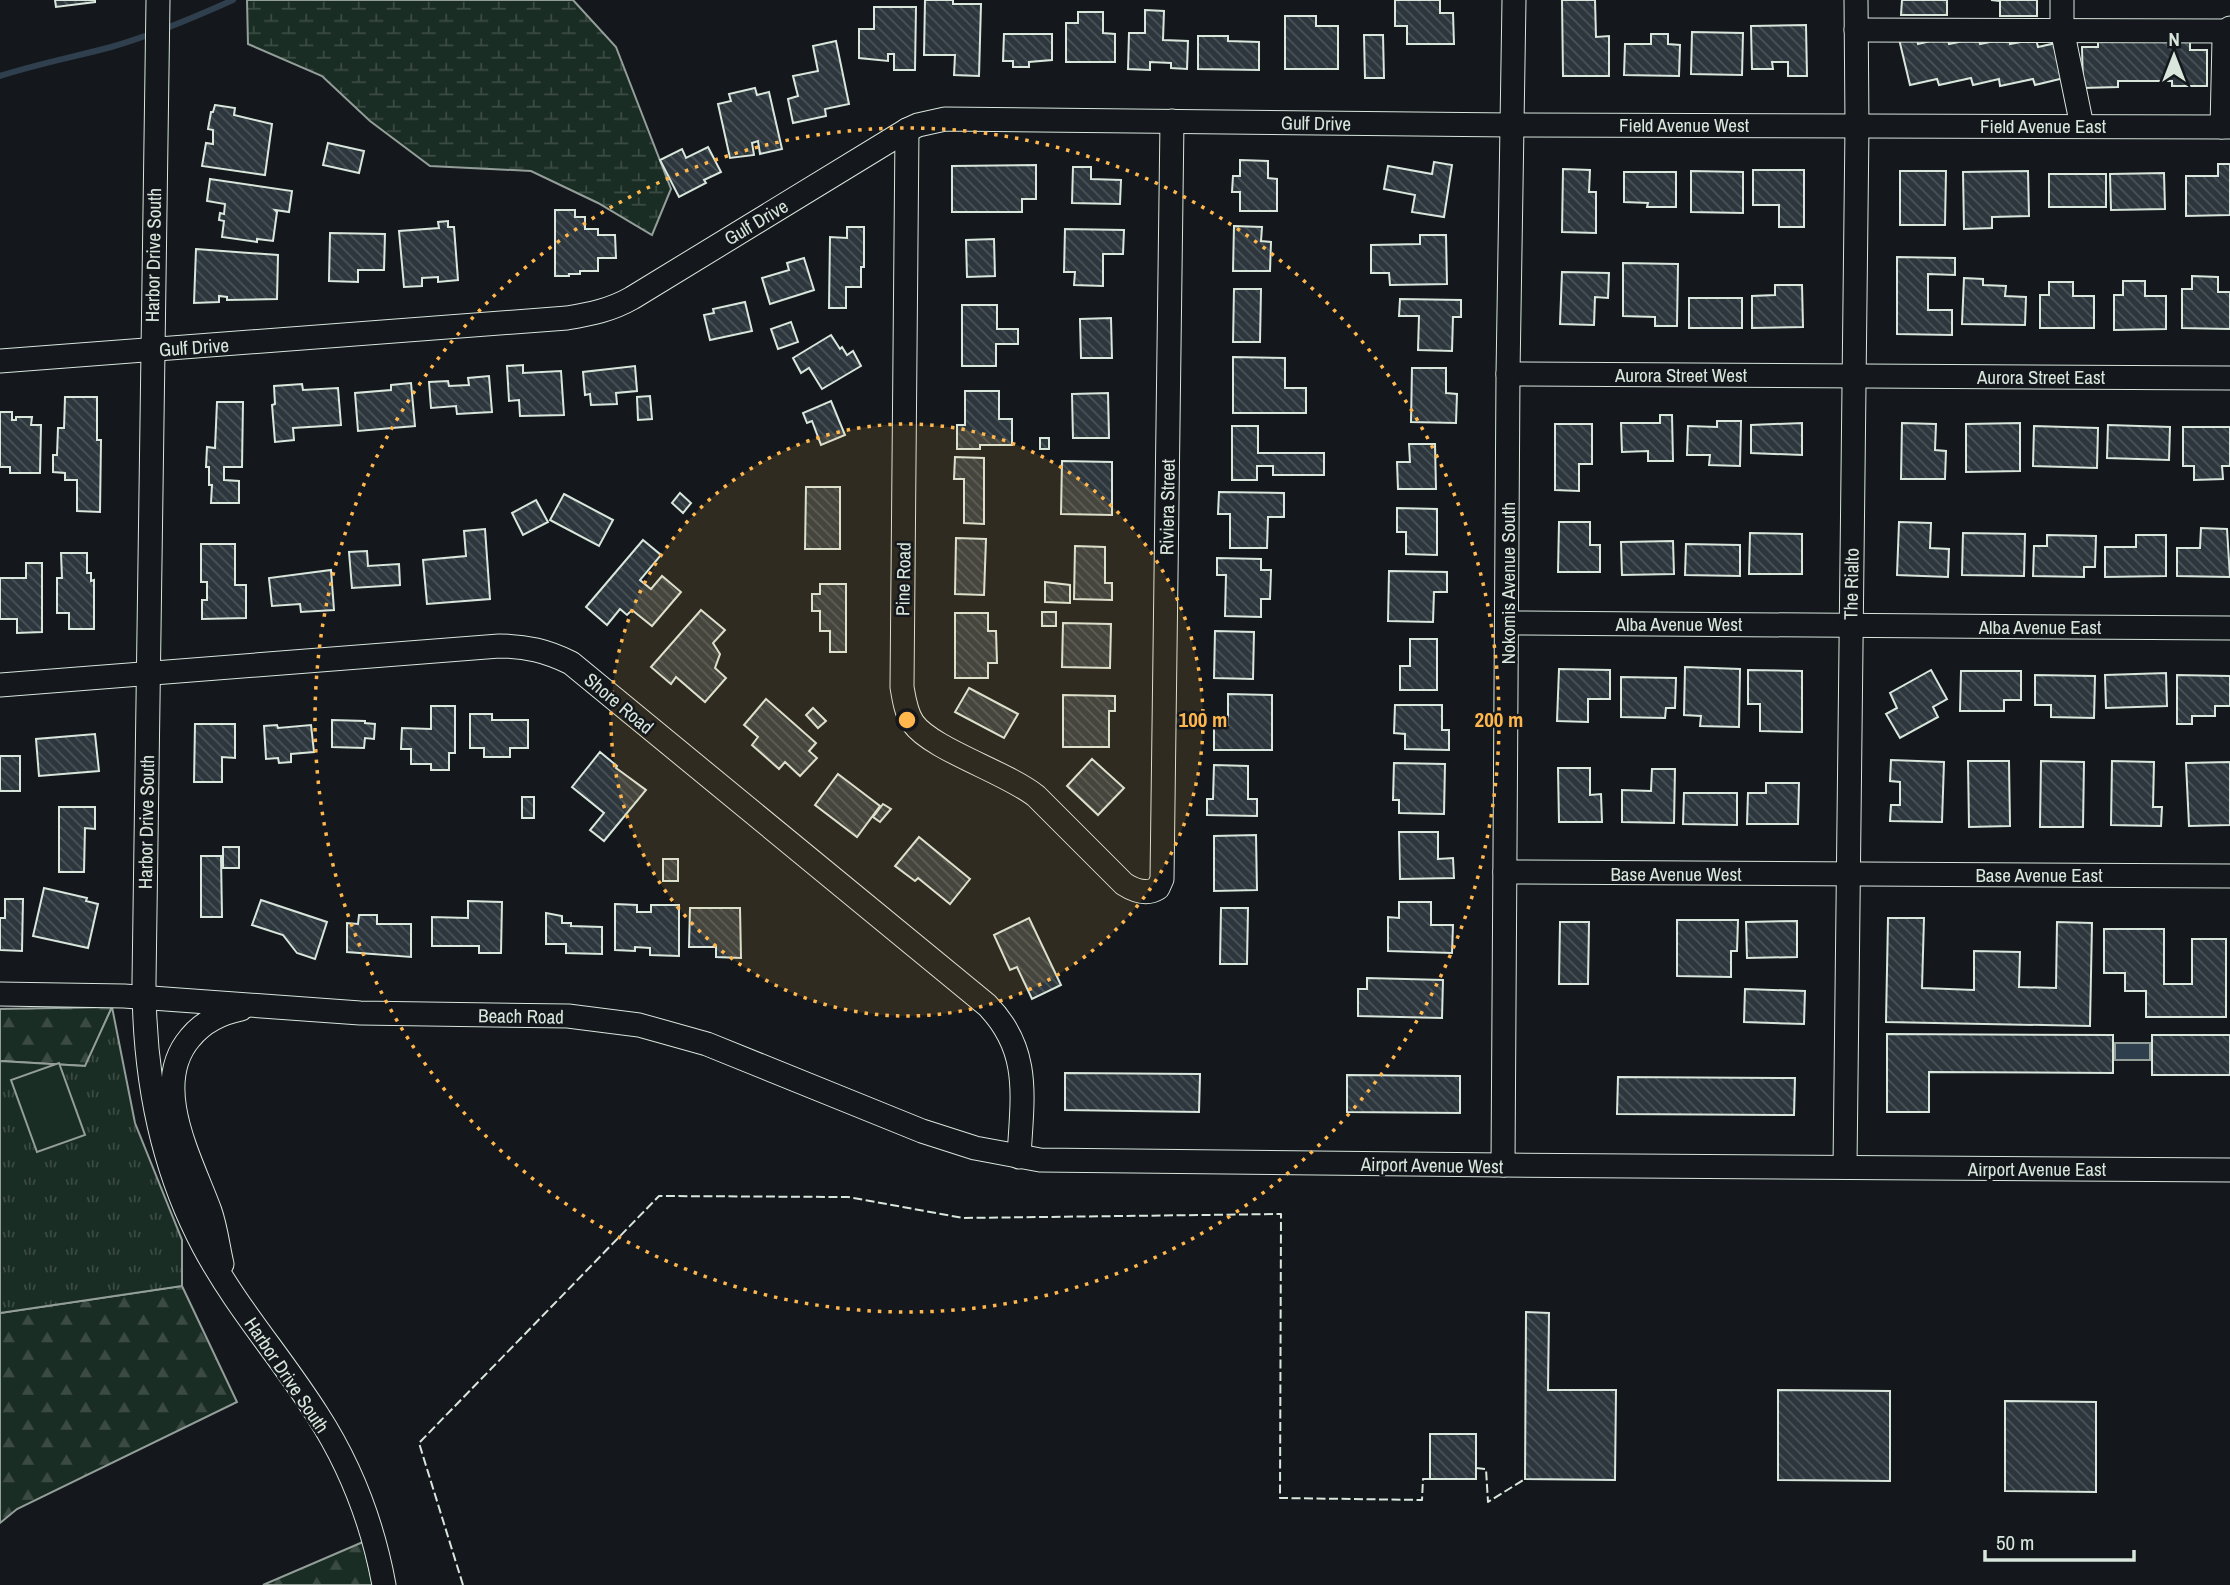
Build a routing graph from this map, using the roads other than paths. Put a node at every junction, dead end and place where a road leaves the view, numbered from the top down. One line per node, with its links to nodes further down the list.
1 (158, 0): 14 (street, Harbor Drive South)
2 (1514, 0): 9 (street, Nokomis Avenue South)
3 (1856, 0): 6 (street, The Rialto)
4 (2062, 0): 5 (street)
5 (2062, 29): 6 (street); 7 (street); 11 (street)
6 (1856, 30): 10 (street, The Rialto)
7 (2229, 30): 12 (street)
8 (1172, 121): 9 (street, Gulf Drive); 13 (street, Gulf Drive); 27 (street, Riviera Street)
9 (1511, 125): 10 (street, Field Avenue West); 16 (street, Nokomis Avenue South)
10 (1857, 126): 11 (street, Field Avenue East); 17 (street, The Rialto)
11 (2082, 126): 12 (street, Field Avenue East)
12 (2226, 127)
13 (907, 130): 14 (street, Gulf Drive); 27 (street, Pine Road)
14 (152, 350): 15 (street, Gulf Drive); 22 (street, Harbor Drive South)
15 (0, 361)
16 (1508, 374): 17 (street, Aurora Street West); 19 (street, Nokomis Avenue South)
17 (1853, 376): 18 (street, Aurora Street East); 20 (street, The Rialto)
18 (2230, 378)
19 (1508, 623): 20 (street, Alba Avenue West); 24 (street, Nokomis Avenue South)
20 (1850, 625): 21 (street, Alba Avenue East); 25 (street, The Rialto)
21 (2230, 628)
22 (148, 673): 23 (street, Shore Road); 29 (street, Harbor Drive South); 31 (street, Shore Road)
23 (0, 685)
24 (1505, 872): 25 (street, Base Avenue West); 32 (street, Nokomis Avenue South)
25 (1848, 875): 26 (street, Base Avenue East); 33 (street, The Rialto)
26 (2230, 876)
27 (1155, 891)
28 (0, 995): 29 (street, Beach Road)
29 (144, 998): 30 (street, Beach Road); 35 (street, Harbor Drive South)
30 (252, 1007): 31 (street, Beach Road); 35 (street)
31 (1018, 1157): 32 (street, Airport Avenue West)
32 (1503, 1166): 33 (street, Airport Avenue West)
33 (1845, 1167): 34 (street, Airport Avenue East)
34 (2230, 1170)
35 (226, 1284): 36 (street, Harbor Drive South)
36 (384, 1585)

